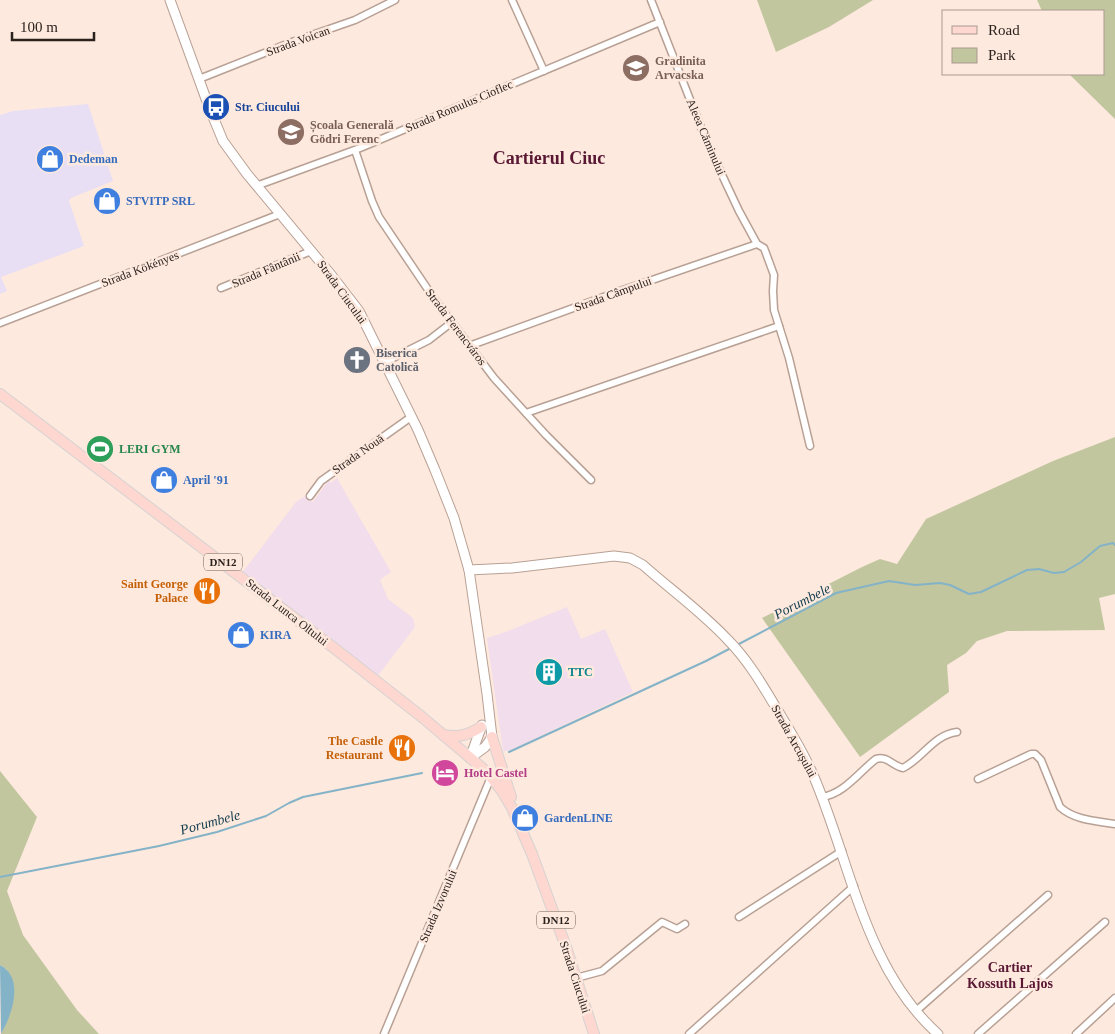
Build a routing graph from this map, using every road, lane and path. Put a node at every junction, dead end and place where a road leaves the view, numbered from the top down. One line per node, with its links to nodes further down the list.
1 (170, 0): 7 (main road, Strada Ciucului)
2 (395, 0): 7 (street, Strada Voican)
3 (512, 0): 6 (street)
4 (651, 0): 5 (street, Aleea Căminului)
5 (660, 22): 6 (street, Strada Romulus Cioflec); 11 (street, Aleea Căminului)
6 (544, 71): 8 (street, Strada Romulus Cioflec)
7 (199, 79): 9 (main road, Strada Ciucului)
8 (355, 150): 9 (street, Strada Romulus Cioflec); 14 (street, Strada Ferencváros)
9 (256, 186): 10 (main road, Strada Ciucului)
10 (280, 214): 12 (main road, Strada Ciucului); 15 (street, Strada Kökényes)
11 (757, 244): 16 (street, Aleea Căminului); 17 (street, Strada Câmpului)
12 (311, 251): 13 (street, Strada Fântânii); 18 (main road, Strada Ciucului)
13 (221, 288)
14 (451, 322): 17 (street, Strada Ferencváros); 18 (street)
15 (0, 323)
16 (779, 326): 20 (street); 22 (street, Aleea Căminului)
17 (469, 346): 20 (street, Strada Ferencváros)
18 (385, 362): 21 (main road, Strada Ciucului)
19 (0, 394): 29 (main road, Strada Lunca Oltului / DN12)
20 (526, 413): 23 (street, Strada Ferencváros)
21 (411, 417): 24 (street, Strada Nouă); 25 (main road, Strada Ciucului)
22 (810, 446)
23 (591, 480)
24 (310, 496)
25 (469, 570): 26 (main road, Strada Ciucului); 34 (main road, Strada Arcușului)
26 (487, 694): 27 (main road); 30 (main road)
27 (481, 727): 29 (main road); 31 (main road)
28 (957, 732): 34 (street)
29 (443, 734): 31 (main road, Strada Lunca Oltului / DN12)
30 (492, 737): 31 (main road); 35 (main road)
31 (470, 758): 32 (main road, Strada Lunca Oltului / DN12)
32 (491, 777): 35 (main road, Strada Lunca Oltului / DN12); 46 (street, Strada Izvorului)
33 (978, 780): 36 (street)
34 (822, 797): 37 (main road, Strada Arcușului)
35 (512, 808): 43 (main road, Strada Ciucului / DN12)
36 (1115, 824)
37 (842, 851): 38 (main road, Strada Arcușului); 40 (street)
38 (854, 886): 45 (main road, Strada Arcușului); 48 (street)
39 (1048, 895): 45 (street)
40 (738, 917)
41 (1105, 922): 50 (street)
42 (685, 924): 43 (street)
43 (576, 978): 47 (main road, Strada Ciucului / DN12)
44 (1115, 998): 51 (street)
45 (916, 1011): 49 (main road, Strada Arcușului)
46 (384, 1034)
47 (594, 1034)
48 (689, 1034)
49 (938, 1034)
50 (978, 1034)
51 (1076, 1034)

